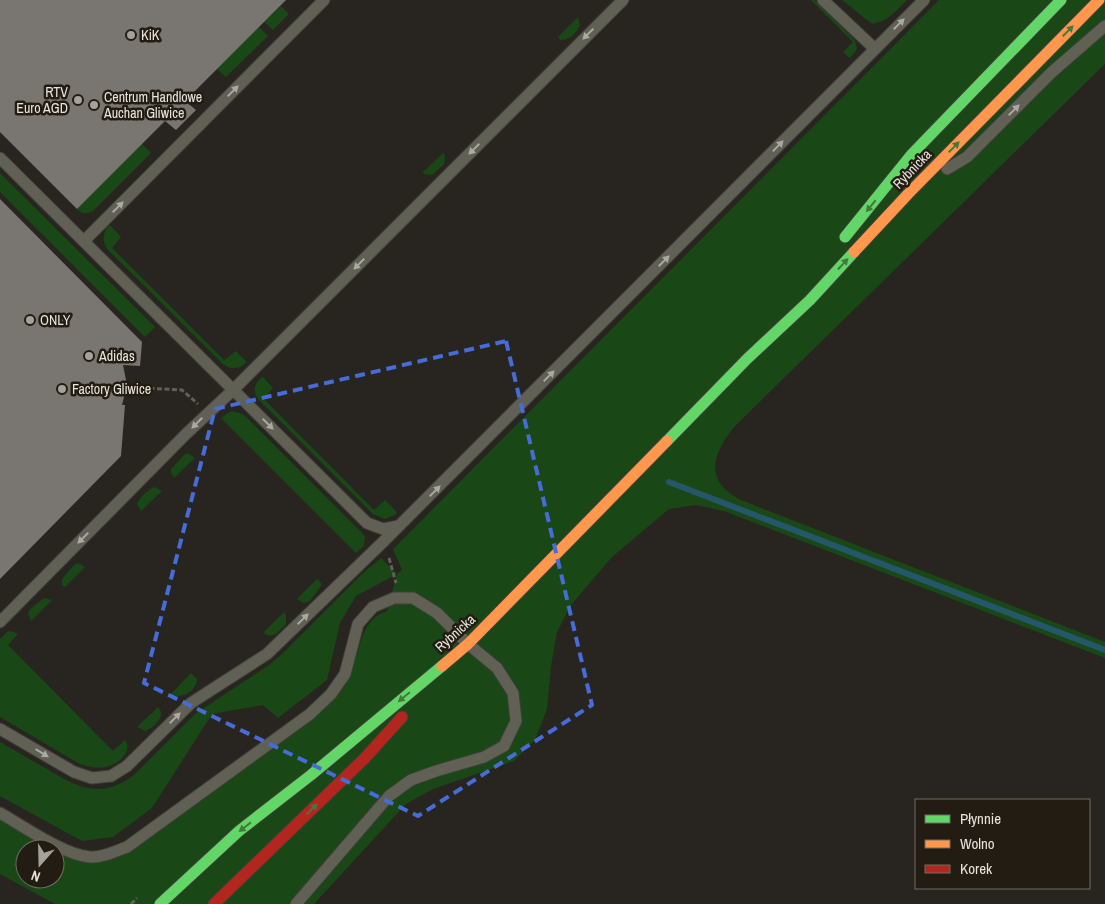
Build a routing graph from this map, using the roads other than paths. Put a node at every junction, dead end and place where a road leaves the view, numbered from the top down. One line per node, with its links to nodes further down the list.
1 (324, 0): 13 (lane, one-way to 1)
2 (623, 0): 17 (lane, one-way to 17)
3 (824, 0): 8 (lane)
4 (835, 0): 8 (lane)
5 (924, 0): 10 (lane, one-way to 5)
6 (1061, 0): 14 (main road, Rybnicka, one-way to 14)
7 (1099, 0): 12 (main road, Rybnicka, one-way to 7)
8 (842, 18): 10 (lane)
9 (1105, 26): 12 (lane, one-way to 9)
10 (875, 49): 18 (lane, one-way to 10)
11 (0, 158): 13 (lane)
12 (908, 194): 16 (main road, Rybnicka, one-way to 12)
13 (84, 241): 17 (lane)
14 (839, 245)
15 (802, 291): 16 (main road, Rybnicka)
16 (747, 359): 20 (main road, Rybnicka)
17 (233, 390): 18 (lane, one-way to 18); 19 (lane, one-way to 19)
18 (400, 526): 21 (lane, one-way to 18)
19 (1, 621)
20 (468, 644): 22 (lane); 23 (main road, Rybnicka, one-way to 23); 24 (main road, one-way to 20); 25 (lane)
21 (0, 728)
22 (0, 813)
23 (160, 904)
24 (214, 904)
25 (296, 904)

